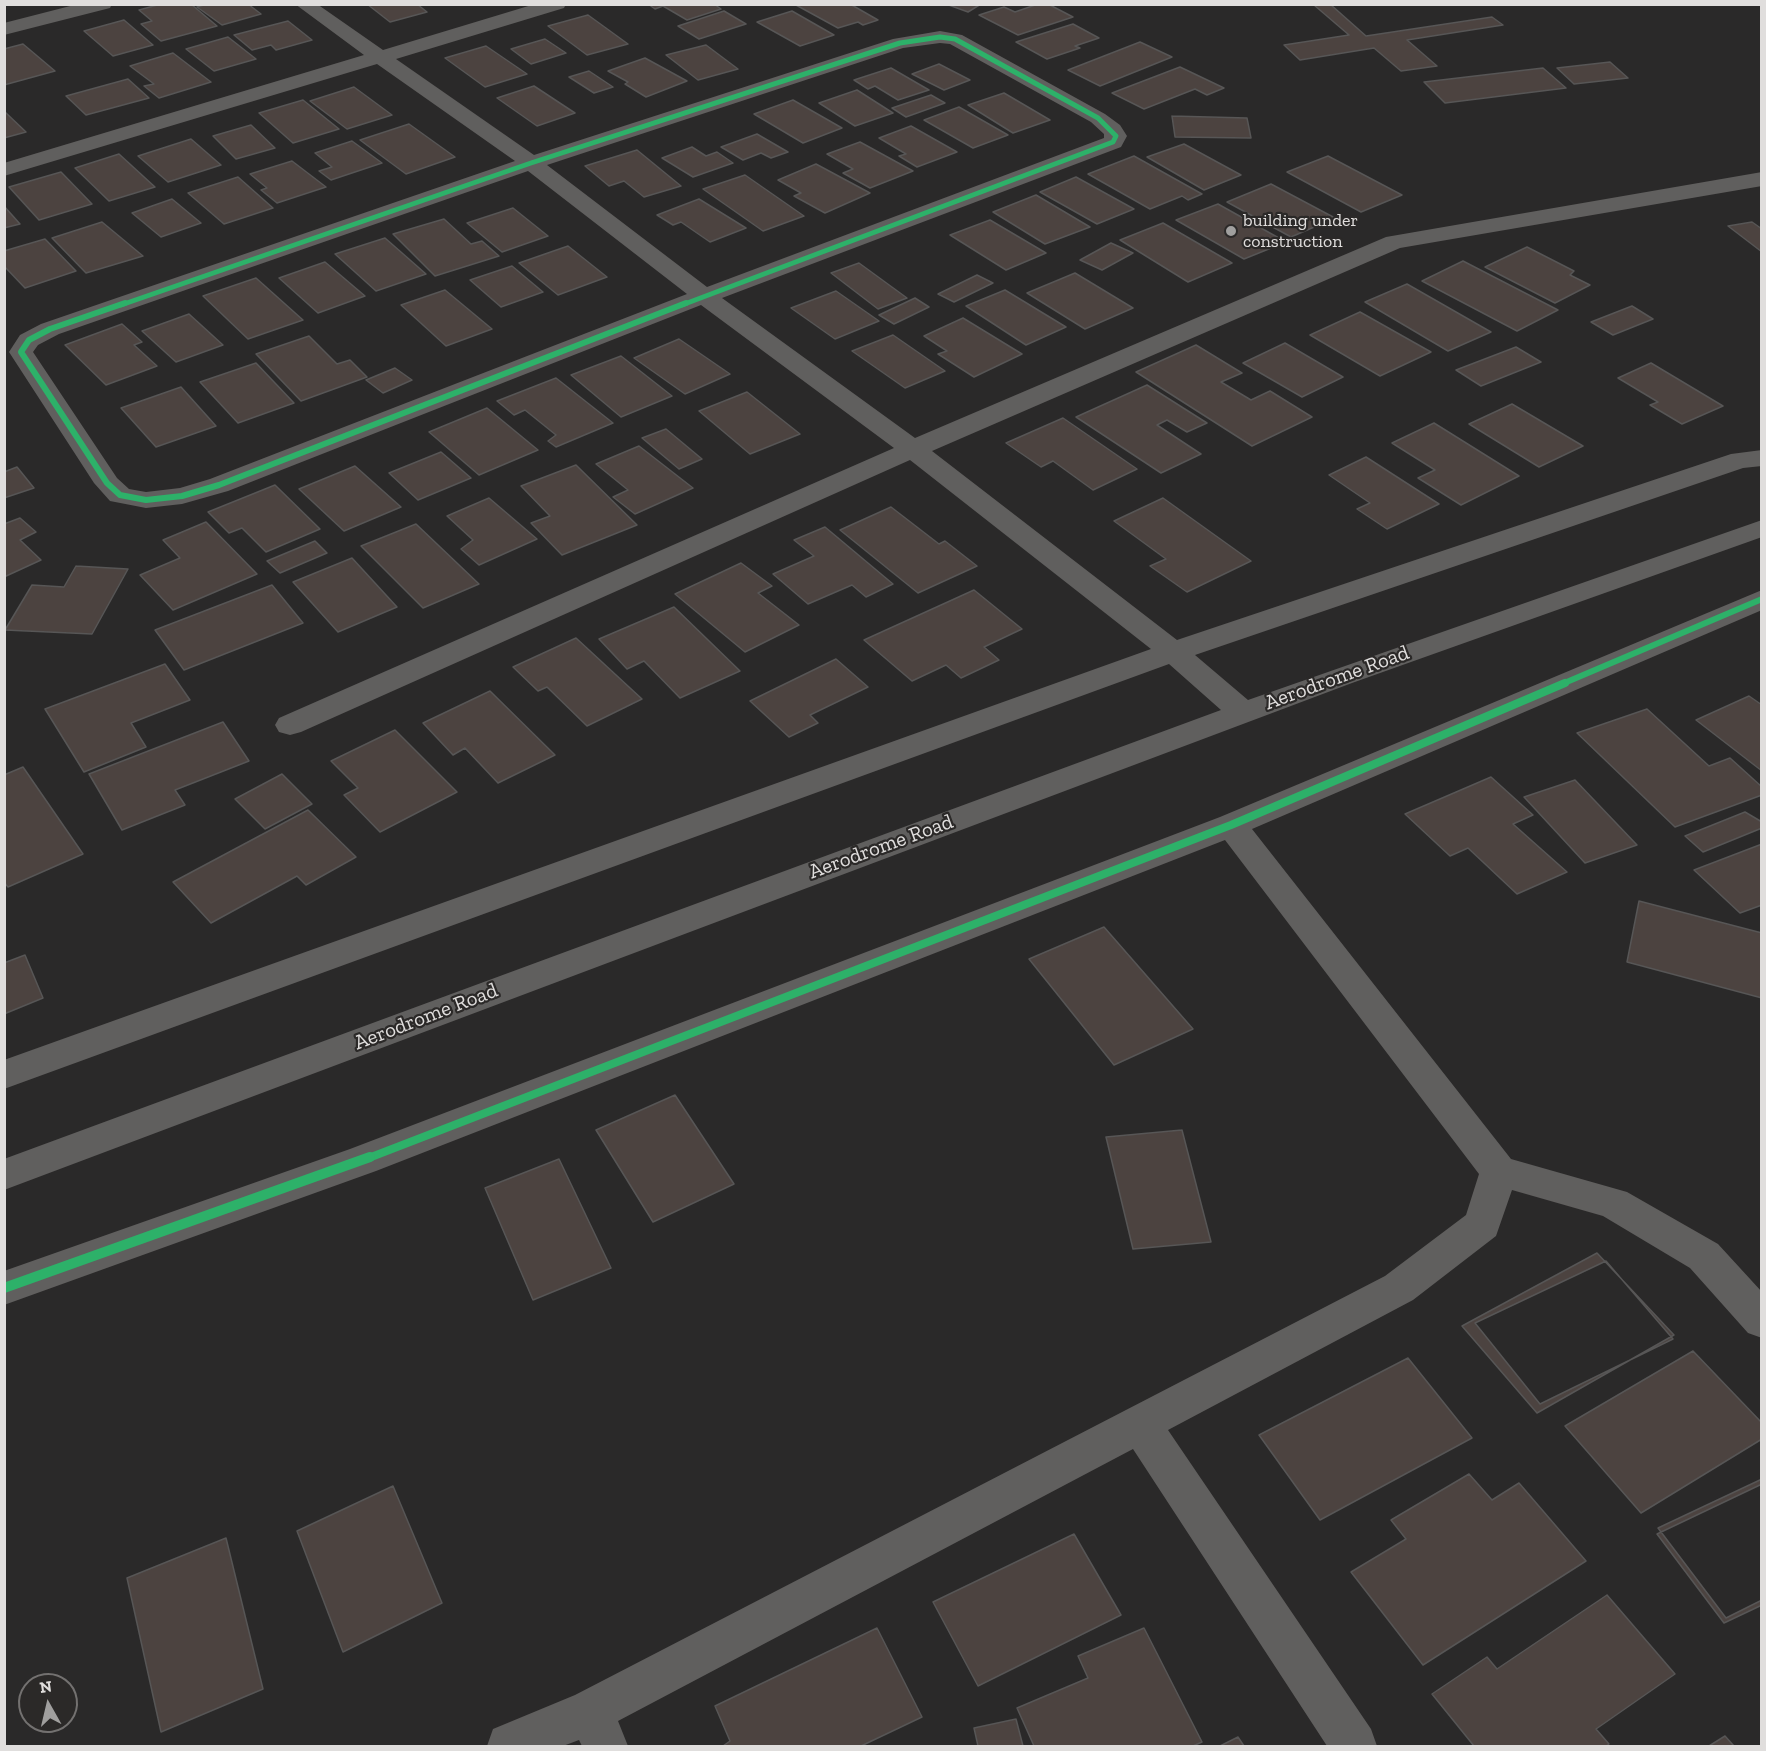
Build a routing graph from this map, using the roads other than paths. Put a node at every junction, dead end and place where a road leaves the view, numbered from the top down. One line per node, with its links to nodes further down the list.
1 (103, 4): 4 (street)
2 (304, 4): 5 (street)
3 (557, 4): 5 (street)
4 (4, 29)
5 (381, 58): 6 (street); 7 (street)
6 (531, 163): 9 (street); 9 (street); 9 (street)
7 (4, 170)
8 (1761, 179): 10 (street)
9 (704, 296): 10 (street)
10 (913, 449): 14 (street); 16 (street)
11 (1761, 458): 14 (street)
12 (1761, 528): 15 (street, Aerodrome Road)
13 (1761, 599): 17 (street)
14 (1173, 652): 15 (street); 18 (street)
15 (1243, 712): 20 (street, Aerodrome Road)
16 (290, 725)
17 (1231, 825): 19 (street); 21 (street)
18 (4, 1075)
19 (1499, 1171): 22 (street); 23 (street)
20 (4, 1175)
21 (4, 1288)
22 (1761, 1321)
23 (1140, 1424): 24 (street); 26 (street)
24 (598, 1729): 25 (street)
25 (510, 1746)
26 (1354, 1746)

